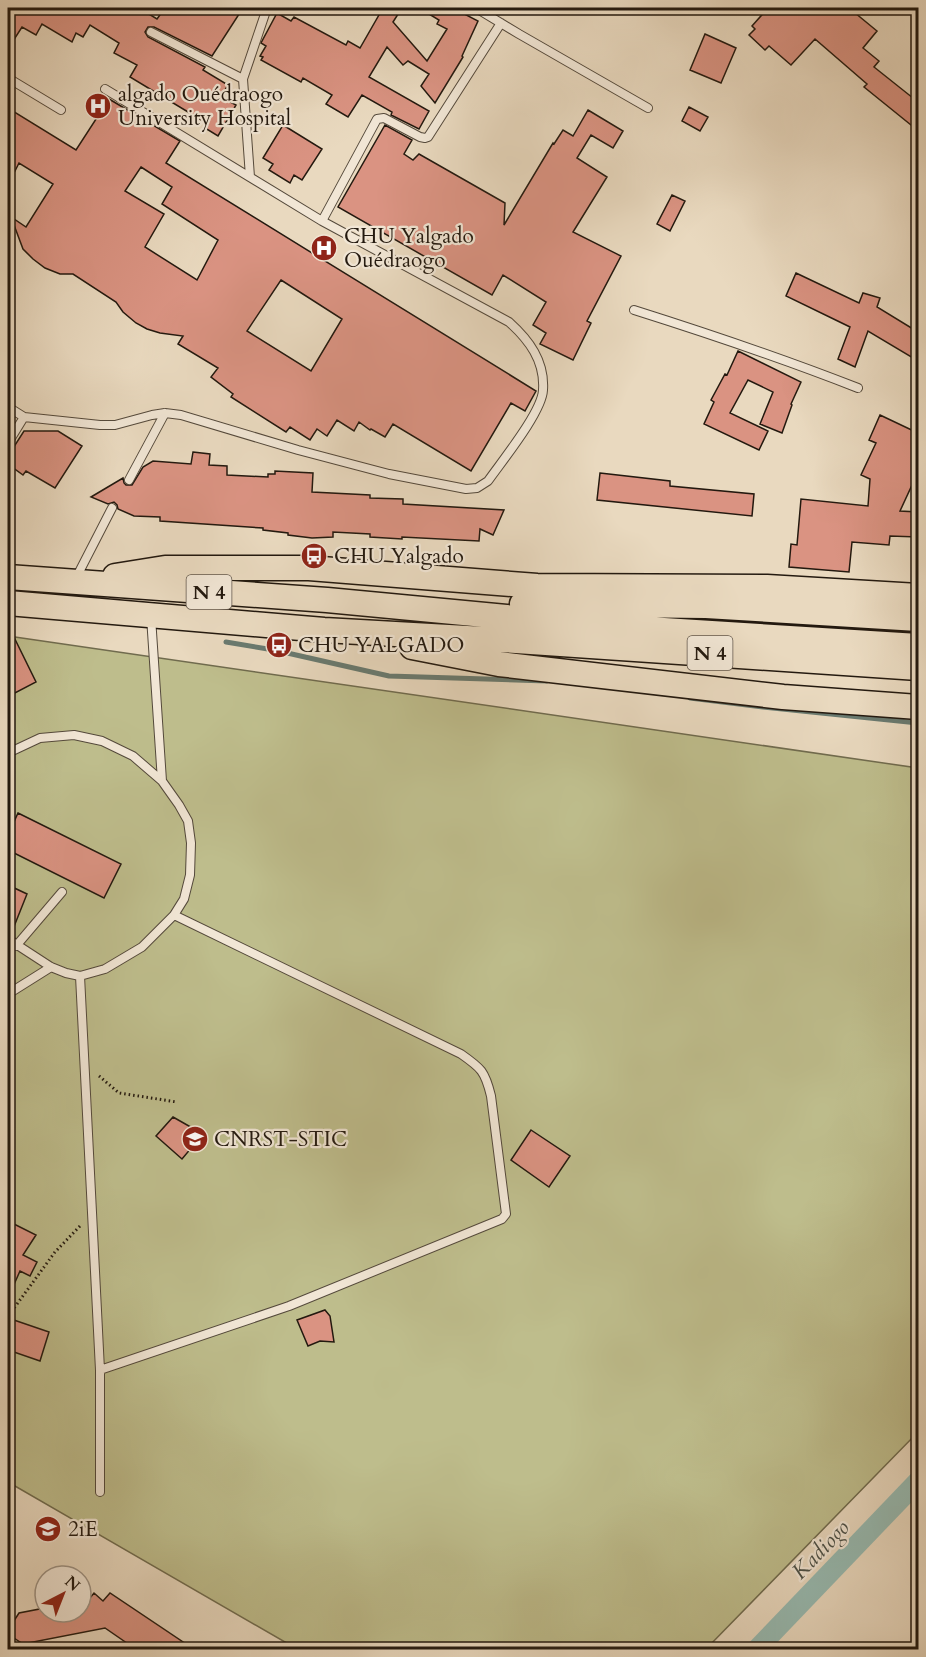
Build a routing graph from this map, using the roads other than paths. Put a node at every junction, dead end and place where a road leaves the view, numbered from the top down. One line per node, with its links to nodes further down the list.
1 (267, 8): 6 (lane)
2 (476, 8): 3 (lane)
3 (501, 23): 8 (lane); 11 (lane)
4 (151, 32): 6 (lane)
5 (8, 78): 9 (lane)
6 (243, 80): 10 (lane)
7 (105, 89): 10 (lane)
8 (648, 108)
9 (61, 110)
10 (250, 177): 11 (lane)
11 (322, 221): 15 (lane)
12 (634, 310): 13 (lane)
13 (858, 388)
14 (8, 407): 16 (lane)
15 (165, 413): 16 (lane); 18 (lane)
16 (24, 417): 17 (lane)
17 (8, 443)
18 (129, 480)
19 (112, 508): 21 (lane)
20 (8, 578): 21 (highway, N 4)
21 (74, 582): 22 (highway); 23 (highway, N 4)
22 (918, 596)
23 (327, 600): 26 (highway); 28 (highway, N 4)
24 (8, 603): 25 (highway, N 4)
25 (150, 615): 27 (highway, N 4); 32 (lane)
26 (918, 619)
27 (324, 630): 29 (highway, N 4); 30 (highway)
28 (918, 646)
29 (918, 668)
30 (918, 707)
31 (8, 753): 32 (lane)
32 (162, 781): 34 (lane)
33 (63, 892): 36 (lane)
34 (174, 915): 38 (lane); 40 (lane)
35 (8, 939): 36 (lane)
36 (16, 945): 37 (lane)
37 (51, 968): 38 (lane); 39 (lane)
38 (80, 976): 40 (lane)
39 (8, 994)
40 (100, 1370): 41 (lane)
41 (100, 1492)

